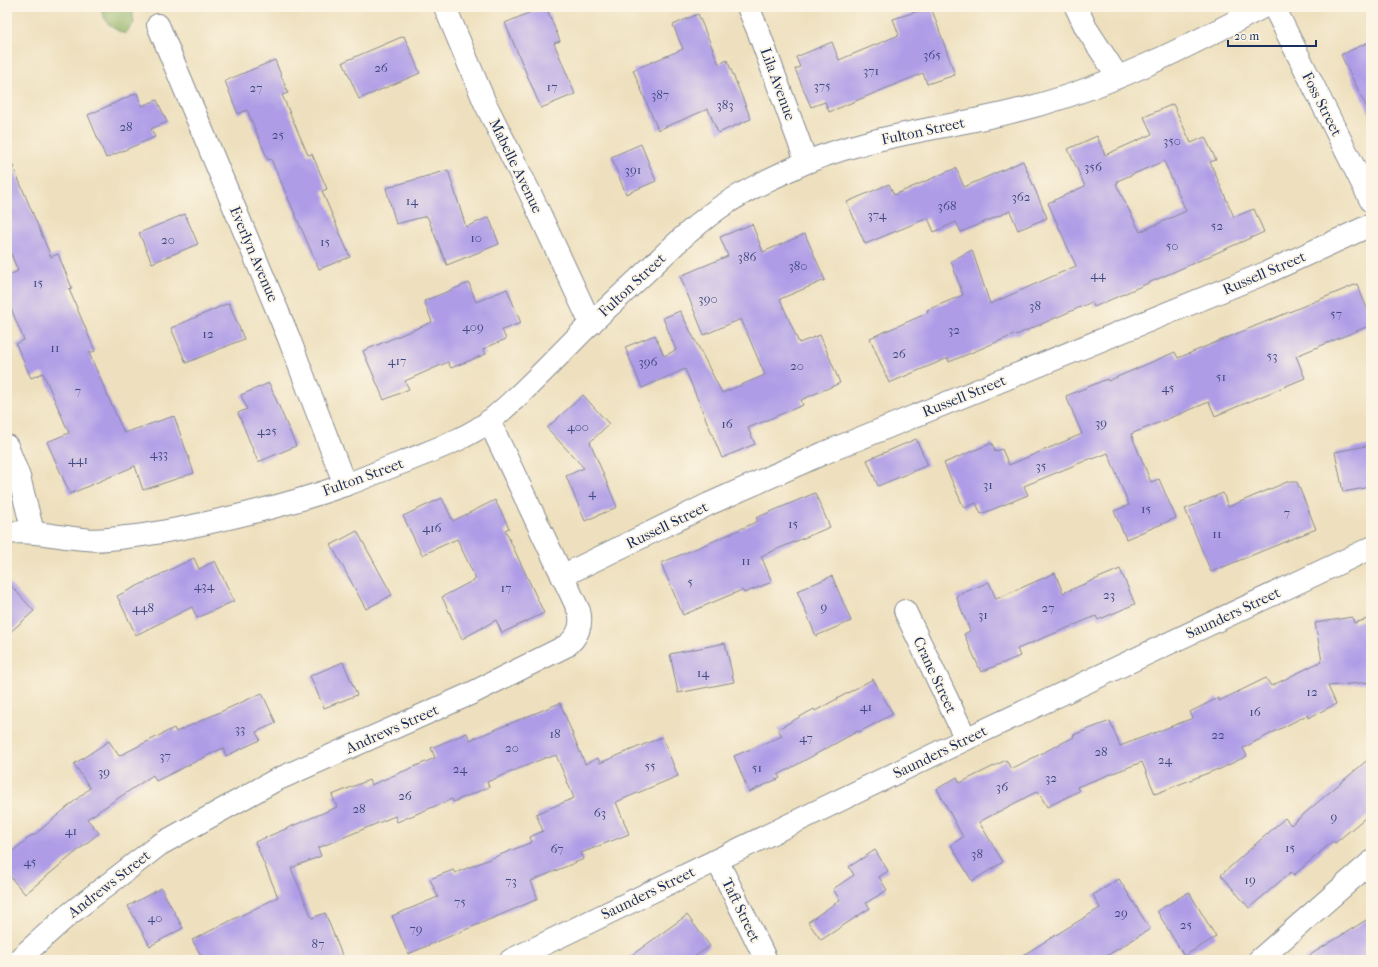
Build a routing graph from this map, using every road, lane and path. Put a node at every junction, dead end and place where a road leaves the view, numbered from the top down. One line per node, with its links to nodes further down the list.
1 (445, 7): 11 (street, Mabelle Avenue)
2 (748, 7): 8 (street, Lila Avenue)
3 (1076, 7): 7 (street)
4 (1263, 7): 7 (street, Fulton Street)
5 (1274, 7): 9 (street, Foss Street)
6 (158, 25): 14 (street, Everlyn Avenue)
7 (1118, 77): 8 (street, Fulton Street)
8 (806, 162): 11 (street, Fulton Street)
9 (1371, 201)
10 (1371, 225): 18 (street, Russell Street)
11 (591, 324): 12 (street, Fulton Street)
12 (489, 422): 14 (street, Fulton Street); 18 (street, Andrews Street)
13 (7, 446): 15 (street)
14 (345, 485): 15 (street, Fulton Street)
15 (33, 532): 16 (street, Fulton Street)
16 (7, 533)
17 (1371, 548): 20 (street, Saunders Street)
18 (562, 576): 23 (street, Andrews Street)
19 (905, 611): 20 (street, Crane Street)
20 (966, 739): 21 (street, Saunders Street)
21 (717, 860): 24 (street, Saunders Street); 25 (street, Taft Street)
22 (1371, 862): 26 (street)
23 (18, 960)
24 (511, 960)
25 (766, 960)
26 (1259, 960)

